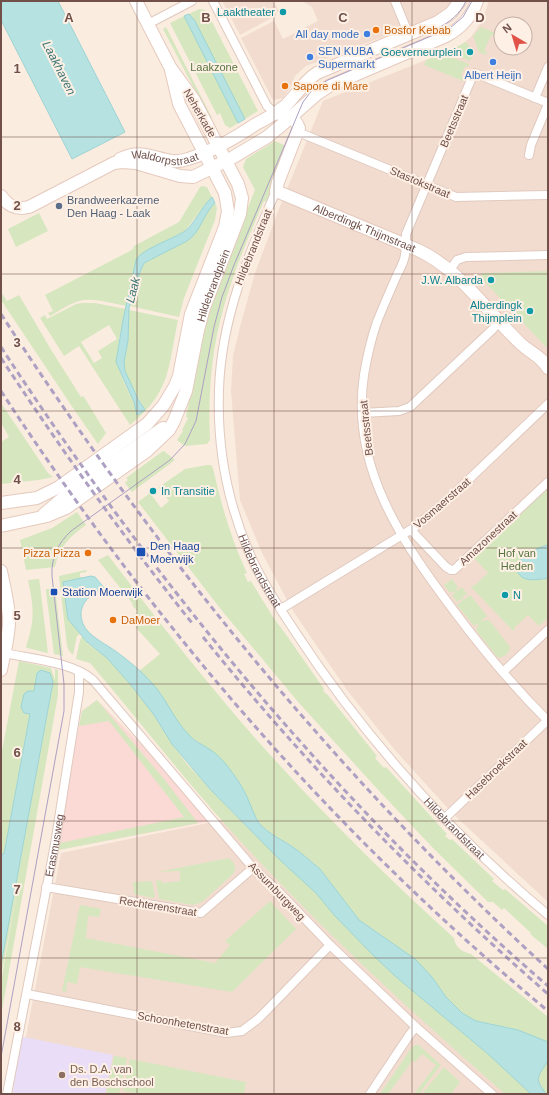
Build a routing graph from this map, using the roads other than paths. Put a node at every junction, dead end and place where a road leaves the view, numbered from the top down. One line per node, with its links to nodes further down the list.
1 (136, 1): 7 (main road, Neherkade)
2 (192, 1): 7 (street)
3 (213, 1): 13 (street)
4 (395, 1): 8 (street)
5 (460, 1): 8 (main road)
6 (477, 1): 14 (main road)
7 (148, 24): 9 (main road, Neherkade)
8 (409, 35): 13 (main road)
9 (170, 67): 16 (main road, Neherkade); 17 (main road, Neherkade)
10 (548, 67): 11 (street)
11 (536, 98): 12 (street); 22 (street, Beetsstraat)
12 (548, 103): 18 (street)
13 (275, 113): 14 (main road); 16 (main road)
14 (288, 120): 15 (main road); 19 (main road)
15 (297, 136): 22 (street, Stastokstraat); 23 (main road, Hildebrandstraat)
16 (219, 146): 17 (main road, Waldorpstraat); 19 (main road, Neherkade)
17 (204, 153): 20 (main road, Waldorpstraat); 21 (main road, Hildebrandplein)
18 (529, 156)
19 (226, 161): 21 (main road); 35 (main road, Hildebrandplein)
20 (111, 165): 21 (main road, Waldorpstraat); 25 (main road, Waldorpstraat)
21 (212, 168): 33 (main road, Hildebrandplein)
22 (427, 185): 24 (street, Stastokstraat); 26 (street, Beetsstraat)
23 (276, 191): 26 (main road, Alberdingk Thijmstraat); 47 (street, Hildebrandstraat)
24 (548, 195)
25 (1, 196)
26 (406, 245): 28 (main road, Alberdingk Thijmstraat); 36 (street, Beetsstraat)
27 (548, 254): 28 (street)
28 (450, 270): 29 (main road)
29 (499, 320): 30 (main road); 36 (street)
30 (522, 345): 31 (main road); 32 (main road)
31 (548, 368)
32 (548, 374)
33 (179, 376): 37 (main road, Hildebrandplein); 40 (main road, Hildebrandplein)
34 (548, 404): 44 (street, Vosmaerstraat)
35 (178, 413): 37 (main road, Hildebrandplein); 42 (main road, Hildebrandplein)
36 (362, 413): 45 (street, Beetsstraat)
37 (138, 444): 39 (main road, Hildebrandplein)
38 (548, 482): 44 (street, Amazonestraat)
39 (64, 497): 40 (main road, Hildebrandplein); 42 (main road, Hildebrandplein)
40 (33, 499): 41 (main road, Hildebrandplein)
41 (1, 503)
42 (38, 518): 43 (main road, Hildebrandplein)
43 (1, 526)
44 (411, 530): 45 (street, Vosmaerstraat)
45 (401, 536): 47 (street, Vosmaerstraat); 52 (street, Beetsstraat)
46 (1, 571): 49 (main road)
47 (281, 609): 54 (street, Hildebrandstraat)
48 (548, 630): 52 (street)
49 (3, 652): 50 (main road); 51 (street)
50 (1, 670)
51 (79, 672): 55 (street, Assumburgweg); 56 (street, Erasmusweg)
52 (503, 672): 53 (street, Beetsstraat)
53 (548, 721): 54 (street, Hasebroekstraat)
54 (445, 818): 57 (street, Hildebrandstraat)
55 (253, 868): 56 (street, Rechterenstraat); 58 (street, Assumburgweg)
56 (46, 887): 59 (street, Erasmusweg)
57 (548, 915)
58 (330, 945): 59 (street, Schoonhetenstraat); 60 (street, Assumburgweg)
59 (27, 994): 61 (street, Erasmusweg)
60 (416, 1027): 62 (street); 63 (street, Assumburgweg)
61 (7, 1094)
62 (370, 1094)
63 (492, 1094)

